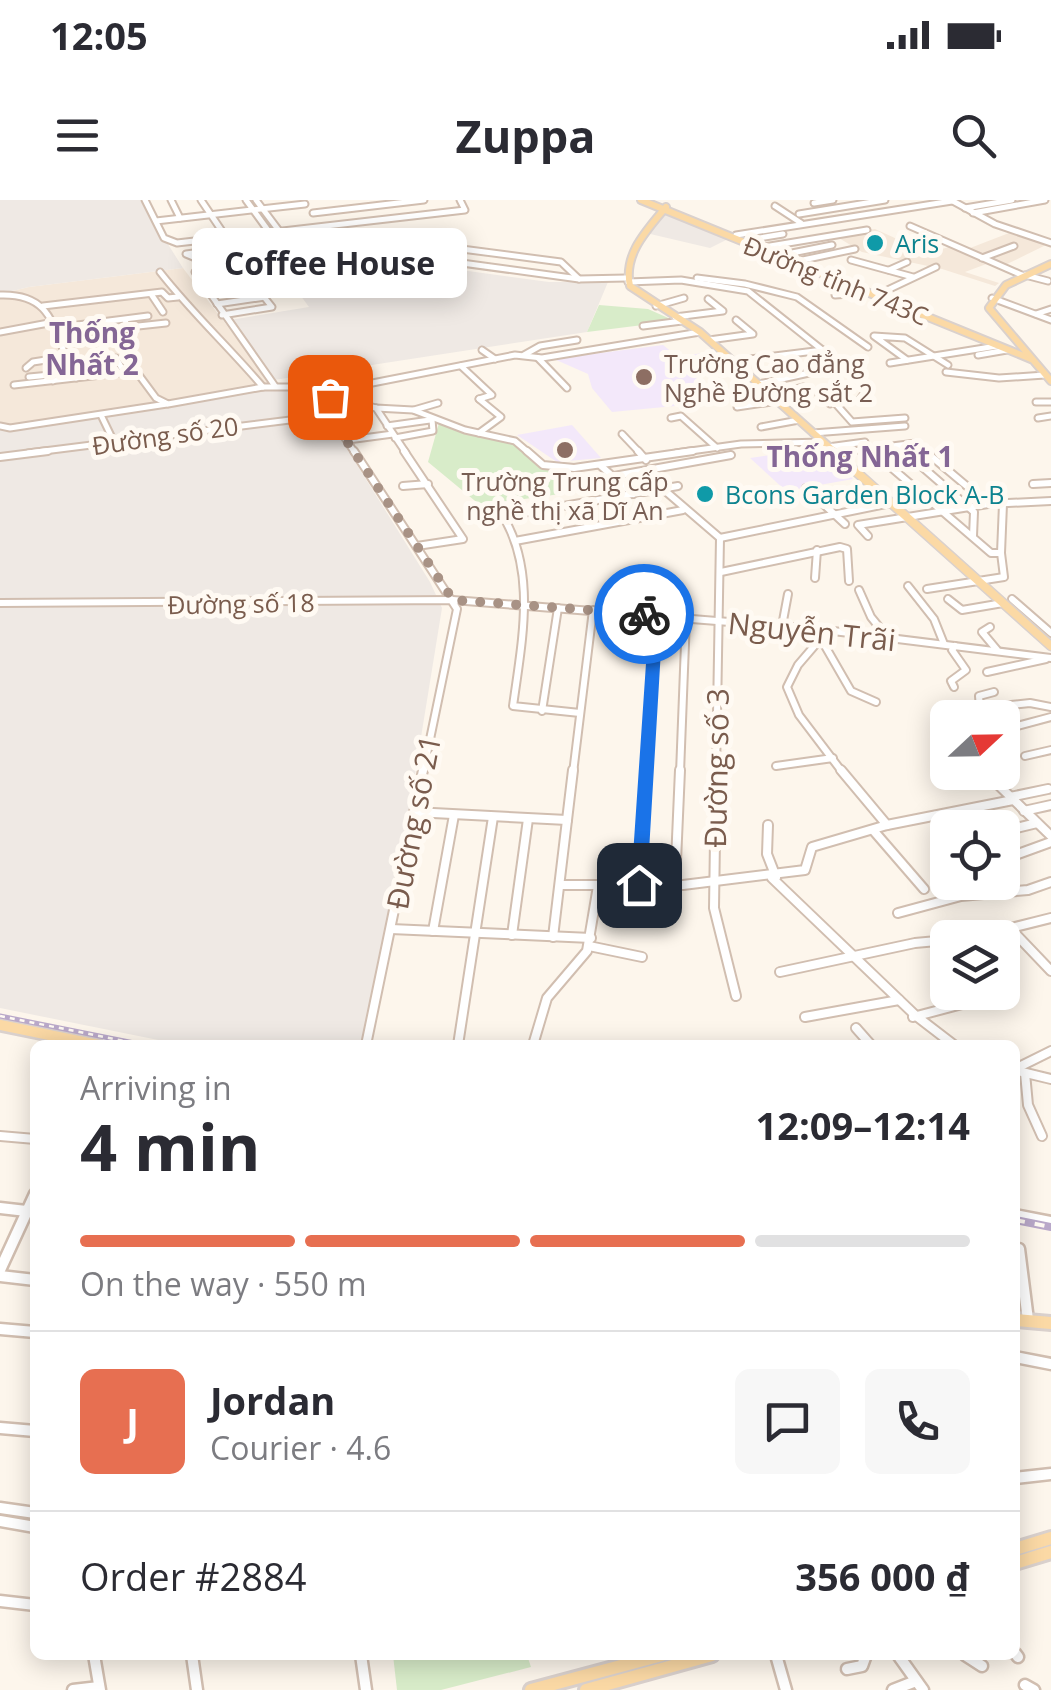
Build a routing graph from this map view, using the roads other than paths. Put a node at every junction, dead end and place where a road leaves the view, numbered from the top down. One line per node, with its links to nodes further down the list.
1 (146, 200): 30 (street)
2 (172, 200): 29 (street)
3 (201, 200): 25 (street)
4 (246, 200): 22 (street)
5 (256, 200): 19 (street)
6 (424, 200): 15 (street)
7 (460, 200): 27 (street)
8 (641, 200): 20 (main road, Đường tỉnh 743C)
9 (649, 200): 20 (main road, Đường tỉnh 743C)
10 (833, 200): 17 (street)
11 (884, 200): 26 (street)
12 (952, 200): 21 (street); 28 (street)
13 (1012, 200): 21 (street)
14 (1045, 200): 24 (street)
15 (408, 201): 23 (street); 27 (street)
16 (304, 202): 19 (street); 23 (street)
17 (814, 203)
18 (775, 206): 31 (street)
19 (262, 208): 22 (street); 34 (street)
20 (665, 208): 37 (main road, Đường tỉnh 743C); 73 (main road); 77 (main road, Đường tỉnh 743C)
21 (965, 208): 24 (street)
22 (252, 209): 25 (street); 35 (street)
23 (313, 213): 32 (street)
24 (973, 213): 42 (street)
25 (211, 214): 29 (street); 38 (street)
26 (798, 214)
27 (420, 215): 32 (street)
28 (849, 216): 31 (street); 47 (street)
29 (180, 218): 30 (street)
30 (156, 220): 38 (street)
31 (801, 223): 37 (street)
32 (323, 226): 34 (street)
33 (910, 226): 56 (street)
34 (280, 231): 35 (street); 40 (street)
35 (269, 232): 38 (street); 41 (street)
36 (782, 234): 39 (street)
37 (736, 236): 39 (main road, Đường tỉnh 743C)
38 (226, 237)
39 (747, 240): 47 (main road, Đường tỉnh 743C)
40 (287, 241): 48 (street); 48 (street)
41 (276, 242): 49 (street); 49 (street)
42 (1051, 243)
43 (392, 245): 46 (street); 51 (street); 54 (street)
44 (832, 245): 52 (street)
45 (1014, 246): 56 (street)
46 (447, 247): 55 (street); 71 (street)
47 (764, 247): 52 (main road, Đường tỉnh 743C)
48 (292, 248): 49 (street); 54 (street)
49 (282, 249): 57 (street)
50 (855, 249): 59 (street)
51 (402, 255): 55 (street); 64 (street)
52 (782, 255): 59 (main road, Đường tỉnh 743C)
53 (880, 256): 61 (street)
54 (300, 258): 57 (street); 64 (street)
55 (434, 258): 69 (street); 71 (street)
56 (982, 258): 68 (street)
57 (289, 259): 65 (street); 75 (street)
58 (851, 260): 61 (street)
59 (798, 261): 80 (main road, Đường tỉnh 743C)
60 (908, 262): 66 (street)
61 (865, 264): 66 (street)
62 (936, 267): 70 (street)
63 (1051, 267): 68 (main road)
64 (309, 268): 65 (street); 69 (street)
65 (297, 270): 72 (street); 75 (street)
66 (888, 270): 70 (street)
67 (160, 272): 83 (street)
68 (1024, 275): 74 (street); 88 (main road)
69 (318, 278): 72 (street)
70 (912, 278): 80 (street)
71 (579, 279): 73 (street)
72 (306, 280): 76 (street)
73 (627, 280): 89 (street); 92 (main road); 111 (street)
74 (1048, 281)
75 (201, 283): 78 (street)
76 (256, 286): 78 (street); 85 (street)
77 (865, 292): 82 (street); 110 (main road, Đường tỉnh 743C)
78 (208, 293): 90 (street)
79 (151, 294): 83 (street); 91 (street); 94 (street)
80 (879, 294): 112 (main road, Đường tỉnh 743C)
81 (0, 295): 91 (street)
82 (836, 295)
83 (178, 296): 137 (street)
84 (783, 296): 89 (street)
85 (264, 297): 90 (street); 96 (street)
86 (684, 298): 92 (street)
87 (708, 298): 98 (street)
88 (992, 298): 95 (street); 112 (main road)
89 (761, 301): 114 (street)
90 (217, 304): 96 (street)
91 (43, 306): 105 (street)
92 (656, 306): 98 (main road)
93 (1051, 309): 95 (street)
94 (163, 312)
95 (1036, 314): 101 (street)
96 (222, 315): 135 (street)
97 (148, 316): 99 (street)
98 (678, 319): 103 (street); 107 (main road)
99 (125, 320): 104 (street); 105 (street)
100 (736, 320): 109 (street)
101 (1051, 320)
102 (166, 324): 104 (street)
103 (643, 326)
104 (129, 327): 105 (street)
105 (55, 328): 106 (street); 118 (street)
106 (0, 332)
107 (700, 332): 109 (main road); 120 (street)
108 (576, 340): 115 (street)
109 (709, 340): 123 (main road)
110 (997, 346): 112 (main road, Đường tỉnh 743C); 116 (street)
111 (868, 347)
112 (1012, 349): 117 (street); 131 (main road)
113 (482, 350): 121 (street)
114 (823, 350): 123 (street); 143 (street)
115 (524, 354): 120 (street); 121 (street)
116 (932, 355): 122 (street); 122 (street); 131 (street)
117 (978, 355)
118 (65, 356): 126 (street); 130 (street)
119 (116, 358): 127 (street)
120 (538, 358): 138 (street)
121 (496, 359): 125 (street)
122 (906, 360): 124 (street)
123 (733, 361): 133 (main road)
124 (890, 363)
125 (461, 366): 139 (street); 161 (street)
126 (26, 368)
127 (124, 372): 130 (street); 146 (street)
128 (808, 373): 133 (street)
129 (30, 377): 132 (street)
130 (76, 378): 132 (street)
131 (1049, 378)
132 (53, 381): 134 (street)
133 (759, 384): 142 (main road)
134 (14, 385)
135 (275, 386): 137 (street); 139 (street)
136 (803, 387): 142 (street)
137 (263, 388): 146 (street)
138 (567, 388)
139 (313, 392): 148 (street); 150 (street)
140 (427, 395): 149 (street)
141 (818, 396): 160 (street)
142 (775, 398): 147 (street); 156 (main road)
143 (860, 400)
144 (1036, 402): 145 (street)
145 (1051, 402)
146 (168, 404): 151 (street)
147 (737, 407)
148 (376, 408): 149 (street); 159 (street)
149 (414, 410): 155 (street)
150 (330, 415): 163 (street); 164 (street, Đường số 20)
151 (101, 416): 157 (street); 164 (street)
152 (1051, 416): 154 (street)
153 (671, 418): 168 (street)
154 (1038, 418)
155 (431, 420): 159 (street); 159 (street); 161 (street)
156 (799, 420): 158 (street); 160 (main road)
157 (0, 426)
158 (761, 427)
159 (391, 432): 163 (street); 176 (street)
160 (813, 433): 166 (main road)
161 (479, 434): 173 (street)
162 (622, 434): 172 (street)
163 (347, 439): 201 (street)
164 (114, 442): 171 (street, Đường số 20)
165 (864, 442): 166 (street)
166 (825, 444): 168 (street); 170 (main road)
167 (898, 446): 169 (street); 185 (street); 189 (street)
168 (719, 448): 172 (street); 174 (street)
169 (870, 450): 170 (street); 191 (street)
170 (836, 454): 184 (main road)
171 (0, 457)
172 (646, 460): 173 (street)
173 (601, 466): 174 (street)
174 (614, 476): 182 (street)
175 (1051, 483): 177 (street)
176 (428, 484): 178 (street); 201 (street)
177 (1033, 484)
178 (403, 486)
179 (678, 486): 181 (street)
180 (806, 488): 192 (street)
181 (664, 489): 182 (street); 190 (street)
182 (633, 494): 193 (street)
183 (1051, 501): 186 (street)
184 (892, 502): 188 (street); 195 (main road)
185 (988, 504): 186 (street); 189 (street)
186 (1002, 504): 203 (street)
187 (496, 506): 193 (street)
188 (872, 506): 192 (street); 194 (street)
189 (970, 507): 191 (street); 198 (street)
190 (684, 510): 199 (street); 200 (street)
191 (943, 510): 195 (street); 198 (street)
192 (835, 514): 196 (street); 199 (street)
193 (506, 516): 200 (street)
194 (882, 516)
195 (907, 516): 197 (street); 207 (main road)
196 (845, 524)
197 (868, 536)
198 (973, 537): 203 (street)
199 (720, 538): 204 (street, Đường số 3)
200 (515, 541): 216 (street)
201 (417, 546): 213 (street)
202 (817, 550): 204 (street); 205 (street); 206 (street)
203 (1001, 553): 207 (street)
204 (721, 572): 221 (street, Đường số 3)
205 (815, 578)
206 (849, 580)
207 (976, 580): 209 (street); 214 (main road)
208 (908, 586): 228 (street)
209 (926, 589)
210 (859, 590): 226 (street)
211 (788, 594): 222 (street)
212 (948, 599): 214 (street)
213 (453, 600): 215 (street, Đường số 18); 216 (street, Nguyễn Trãi); 255 (street, Đường số 21)
214 (1007, 601): 225 (street); 230 (main road)
215 (0, 605)
216 (527, 606): 217 (street, Nguyễn Trãi); 240 (street)
217 (558, 608): 218 (street, Nguyễn Trãi); 240 (street)
218 (593, 610): 219 (street, Nguyễn Trãi); 241 (street)
219 (656, 616): 220 (street, Nguyễn Trãi); 273 (street)
220 (686, 618): 221 (street, Nguyễn Trãi); 272 (street)
221 (720, 622): 222 (street, Nguyễn Trãi); 269 (street, Đường số 3)
222 (782, 626): 224 (street, Nguyễn Trãi)
223 (990, 627): 231 (street)
224 (828, 630): 226 (street, Nguyễn Trãi); 227 (street)
225 (1051, 633)
226 (888, 638): 228 (street, Nguyễn Trãi)
227 (821, 639): 233 (street); 247 (street)
228 (944, 644): 229 (street, Nguyễn Trãi)
229 (954, 646): 231 (street, Nguyễn Trãi); 236 (street)
230 (1051, 646)
231 (997, 650): 232 (street, Nguyễn Trãi)
232 (1051, 658): 235 (street)
233 (840, 669): 234 (street); 238 (street)
234 (852, 672)
235 (987, 672)
236 (954, 686)
237 (994, 692): 239 (street)
238 (876, 702)
239 (1051, 707)
240 (542, 711): 241 (street)
241 (580, 713): 260 (street)
242 (1048, 718): 243 (street); 244 (street)
243 (1020, 725)
244 (1051, 726)
245 (1051, 750): 246 (street)
246 (1025, 756)
247 (834, 758): 248 (street); 263 (street)
248 (776, 766)
249 (1048, 789): 251 (street)
250 (1003, 790): 251 (street)
251 (1011, 798): 253 (street); 254 (street)
252 (1051, 805): 254 (street)
253 (960, 810)
254 (1024, 810): 261 (street)
255 (414, 812): 256 (street); 281 (street, Đường số 21)
256 (454, 815): 258 (street); 282 (street)
257 (930, 817): 263 (street)
258 (493, 818): 259 (street); 283 (street)
259 (528, 819): 260 (street); 284 (street)
260 (568, 820): 271 (street)
261 (1037, 823): 264 (street); 266 (street)
262 (768, 825): 268 (street)
263 (887, 825): 265 (street)
264 (1020, 827)
265 (872, 830): 268 (street); 276 (street)
266 (1051, 839): 267 (street)
267 (1020, 853)
268 (774, 878): 269 (street); 289 (street)
269 (716, 883): 272 (street); 293 (street, Đường số 3)
270 (1048, 883): 274 (street)
271 (560, 884): 275 (street); 285 (street)
272 (675, 884): 273 (street)
273 (639, 885): 275 (street)
274 (1020, 885)
275 (598, 886): 287 (street)
276 (924, 889)
277 (940, 900): 278 (street)
278 (898, 913)
279 (1049, 921): 280 (street)
280 (1020, 926)
281 (392, 929): 282 (street); 301 (street, Đường số 21)
282 (433, 931): 283 (street)
283 (476, 934): 284 (street); 302 (street)
284 (512, 935): 285 (street)
285 (553, 937): 287 (street)
286 (1020, 939): 291 (street)
287 (590, 942): 290 (street); 303 (street)
288 (930, 943): 289 (street)
289 (856, 956): 292 (street); 294 (street)
290 (642, 958)
291 (1051, 971)
292 (780, 972)
293 (736, 996)
294 (898, 1000): 296 (street); 297 (street)
295 (938, 1010): 297 (street)
296 (804, 1017)
297 (913, 1017): 305 (street)
298 (0, 1025): 300 (main road)
299 (856, 1028): 304 (street)
300 (74, 1040)
301 (367, 1040)
302 (459, 1040)
303 (534, 1040)
304 (866, 1040)
305 (947, 1040)
306 (1051, 1051): 307 (street)
307 (1020, 1070)
308 (1020, 1071): 310 (street)
309 (1020, 1078): 312 (street)
310 (1051, 1079)
311 (0, 1136): 313 (street)
312 (1042, 1136)
313 (30, 1139)
314 (0, 1208): 315 (street)
315 (30, 1212)
316 (30, 1214): 319 (street)
317 (1020, 1216): 318 (street)
318 (1051, 1222)
319 (0, 1273): 320 (street)
320 (30, 1279)
321 (1020, 1284): 322 (street)
322 (1022, 1320): 323 (main road)
323 (1051, 1322)
324 (0, 1329): 325 (street)
325 (30, 1332)
326 (1020, 1358): 327 (street)
327 (1051, 1364)
328 (0, 1428): 329 (street)
329 (30, 1430)
330 (1051, 1474): 331 (street)
331 (1020, 1477)
332 (0, 1508): 333 (street)
333 (30, 1512)
334 (0, 1521): 335 (street)
335 (30, 1525)
336 (1051, 1538): 337 (main road)
337 (1020, 1547)
338 (1051, 1552): 339 (main road)
339 (1020, 1561)
340 (0, 1601): 341 (street)
341 (30, 1604)
342 (95, 1660): 353 (street)
343 (193, 1660): 355 (street)
344 (362, 1660): 356 (street)
345 (777, 1660): 359 (street)
346 (864, 1660): 351 (street)
347 (901, 1660): 352 (street)
348 (973, 1660): 350 (street)
349 (647, 1663): 357 (main road); 358 (main road)
350 (982, 1666)
351 (846, 1669)
352 (919, 1686): 360 (street)
353 (100, 1688): 354 (street)
354 (73, 1690)
355 (197, 1690)
356 (366, 1690)
357 (531, 1690)
358 (586, 1690)
359 (786, 1690)
360 (893, 1690)

